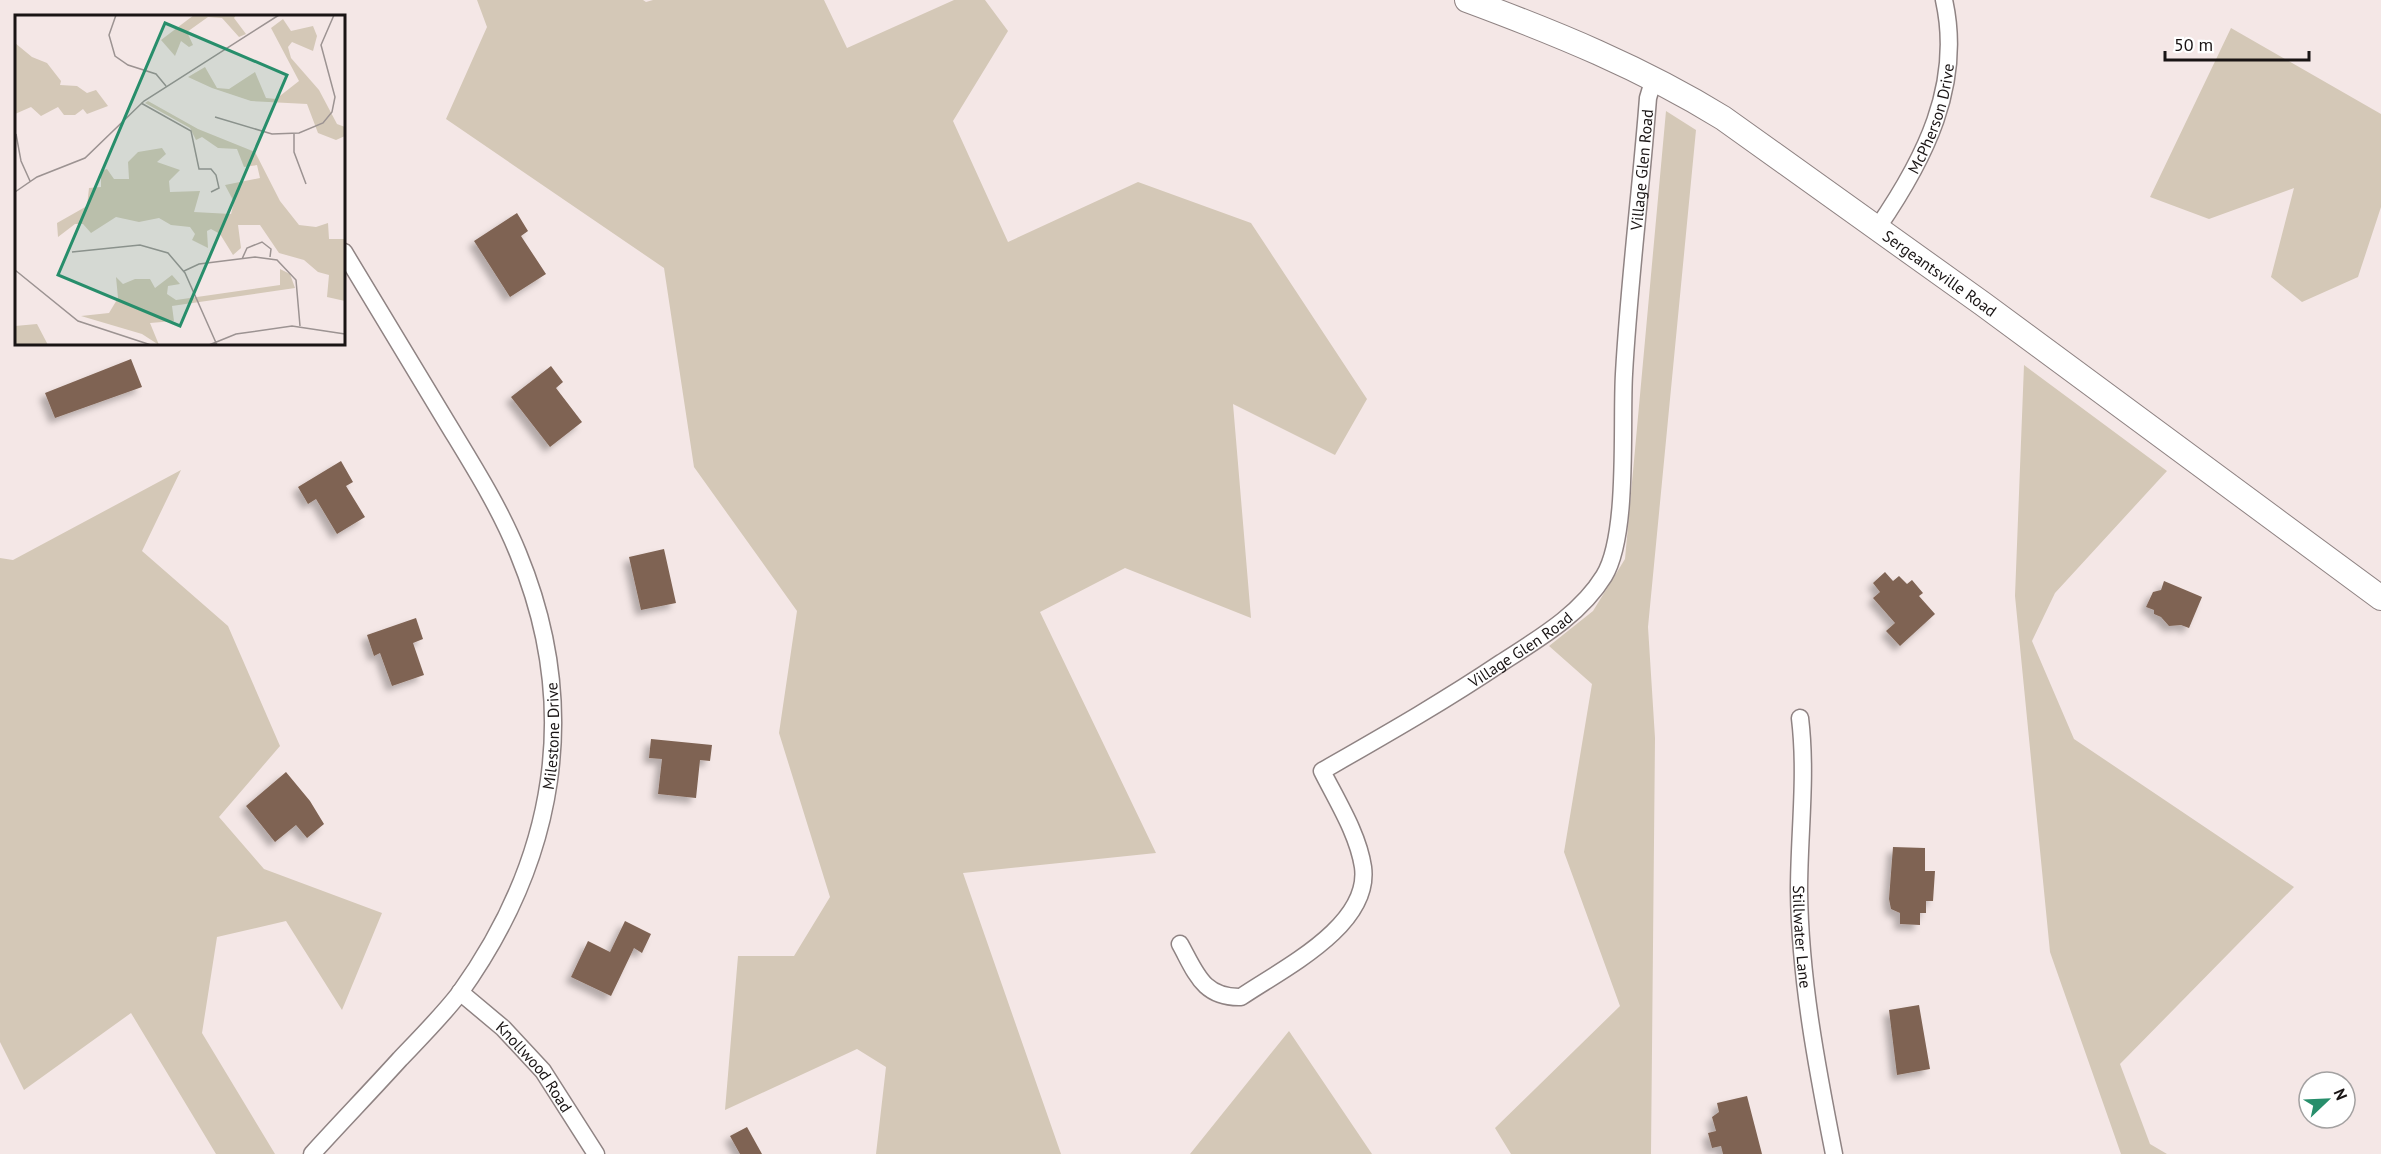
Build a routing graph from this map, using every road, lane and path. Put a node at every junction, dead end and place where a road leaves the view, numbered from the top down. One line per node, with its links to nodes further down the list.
1 (1467, 0): 3 (main road, Sergeantsville Road)
2 (1944, 0): 4 (street, McPherson Drive)
3 (1654, 78): 4 (main road, Sergeantsville Road); 8 (street, Village Glen Road)
4 (1878, 227): 6 (main road, Sergeantsville Road)
5 (345, 254): 9 (street, Milestone Drive)
6 (2381, 598)
7 (1800, 718): 12 (street, Stillwater Lane)
8 (1180, 944)
9 (460, 992): 10 (street, Milestone Drive); 11 (street, Knollwood Road)
10 (312, 1154)
11 (596, 1154)
12 (1834, 1154)

